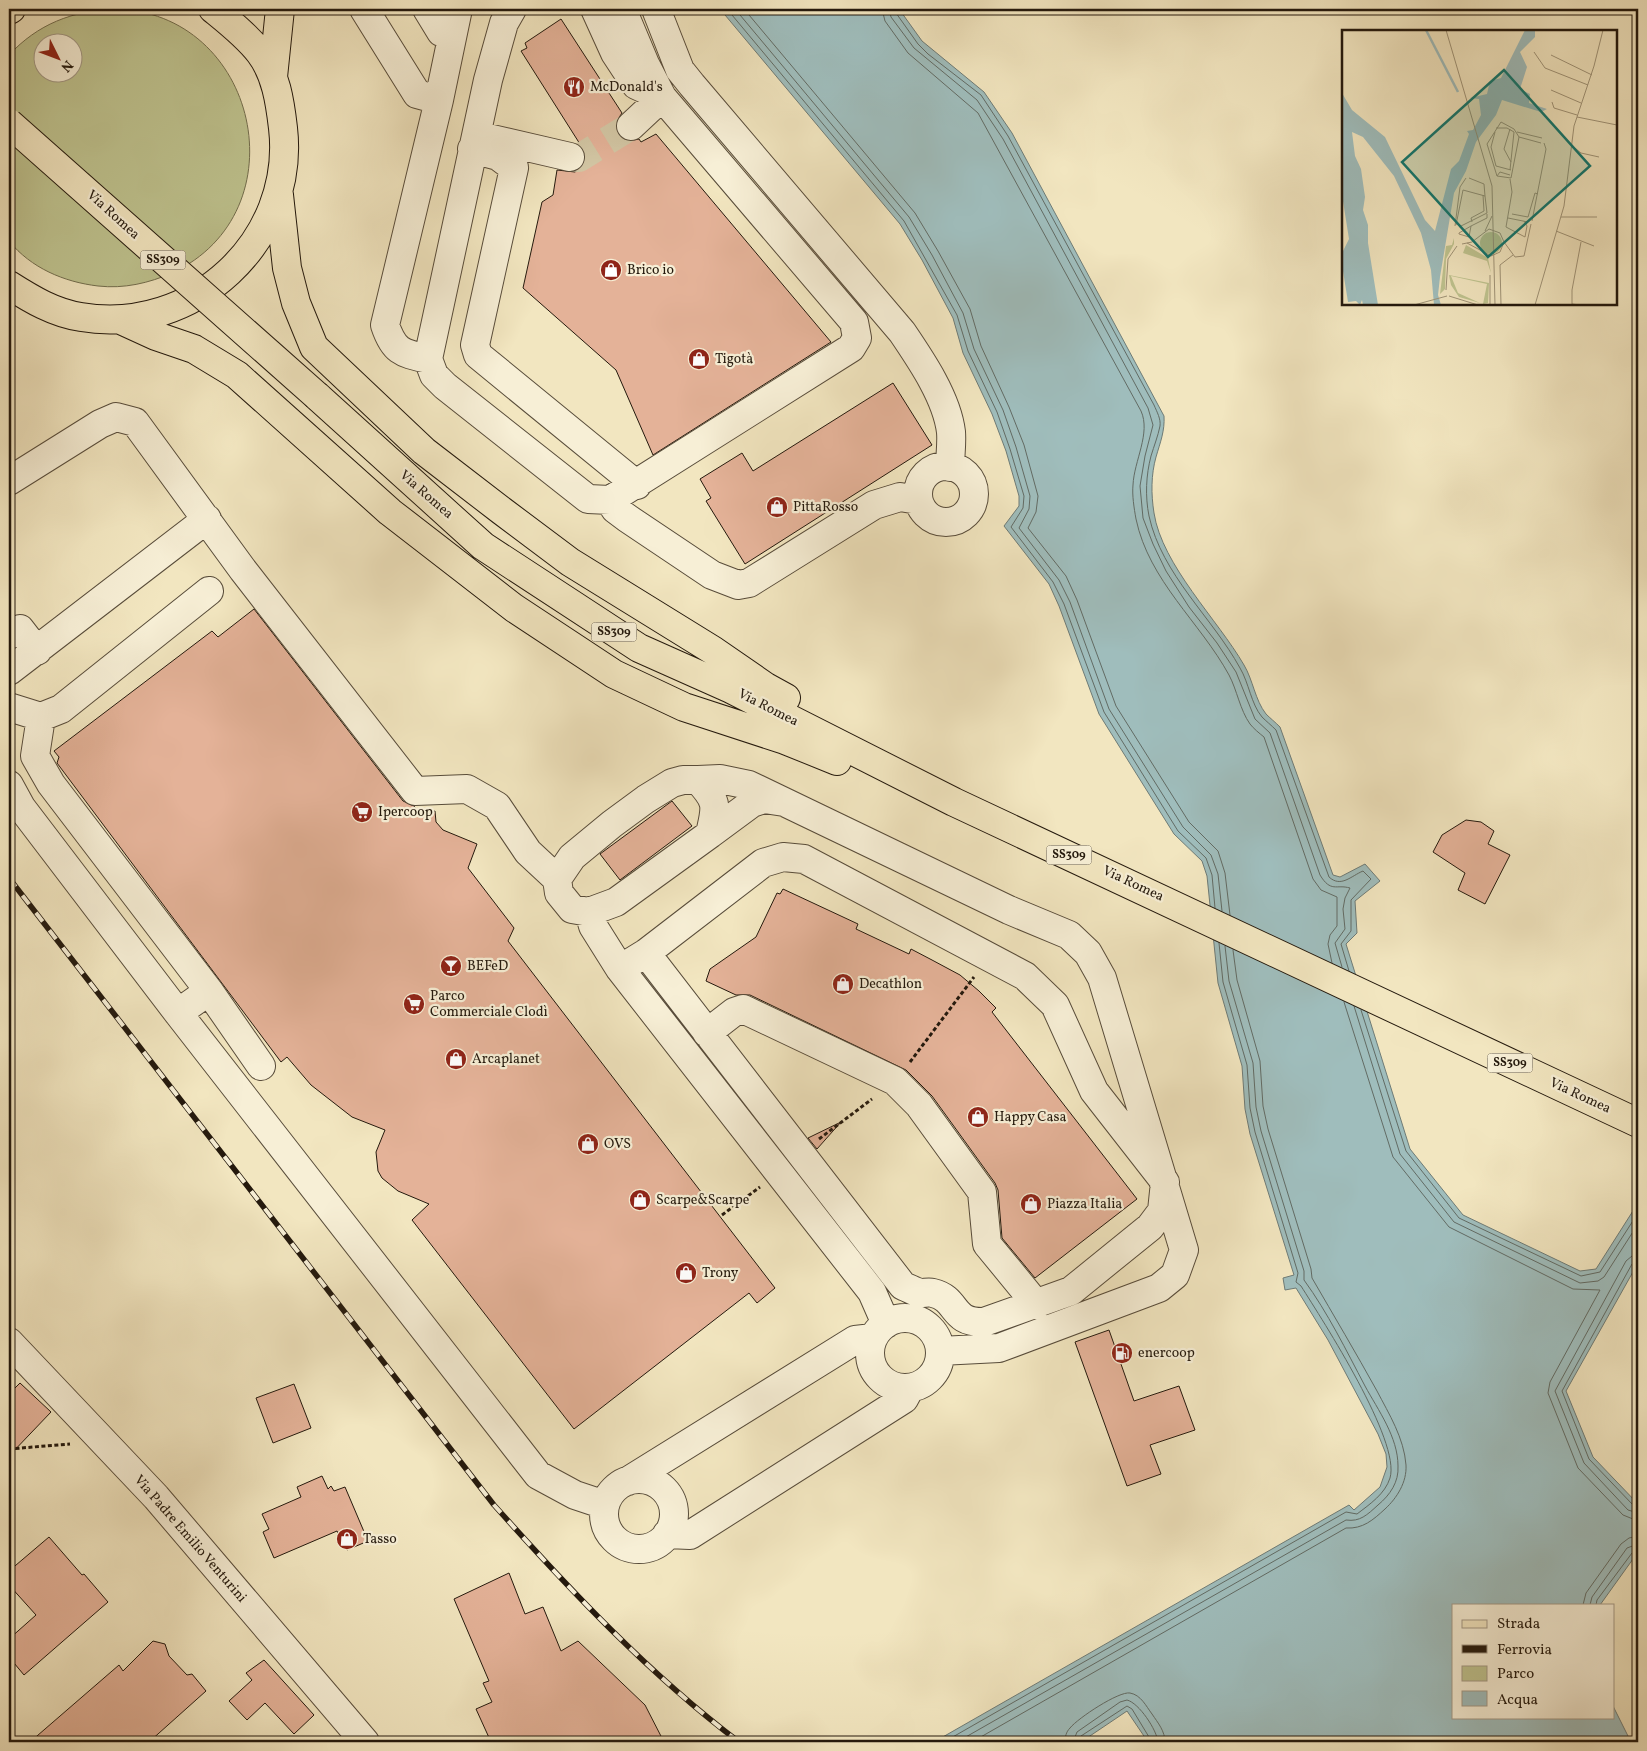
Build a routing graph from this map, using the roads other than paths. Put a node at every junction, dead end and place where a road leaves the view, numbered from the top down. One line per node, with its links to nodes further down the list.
1 (213, 9): 12 (main road)
2 (280, 9): 12 (main road)
3 (364, 9): 15 (street)
4 (426, 9): 10 (street)
5 (458, 9): 10 (street)
6 (512, 9): 13 (street)
7 (595, 9): 14 (street)
8 (622, 9): 14 (street)
9 (656, 9): 26 (street)
10 (452, 35): 11 (street)
11 (445, 72): 13 (street); 15 (street)
12 (273, 77): 20 (main road)
13 (488, 80): 18 (street)
14 (662, 97): 17 (street); 28 (street)
15 (439, 100): 23 (street)
16 (9, 123): 41 (main road, Via Romea / SS309, bridge)
17 (631, 126)
18 (473, 142): 19 (street); 23 (street); 24 (street)
19 (570, 157)
20 (279, 195): 22 (main road); 41 (main road)
21 (9, 285): 22 (main road)
22 (121, 320): 41 (main road)
23 (428, 359): 25 (street)
24 (547, 412): 25 (street); 28 (street)
25 (519, 447): 29 (street)
26 (950, 467): 30 (street); 30 (street)
27 (9, 481): 31 (street)
28 (637, 485): 29 (street)
29 (610, 500): 30 (street)
30 (918, 500)
31 (207, 519): 34 (street); 45 (street)
32 (209, 590): 37 (street)
33 (12, 626): 34 (street)
34 (37, 651): 35 (street)
35 (9, 671)
36 (9, 707): 37 (street)
37 (41, 717): 49 (street)
38 (698, 780): 40 (street); 43 (street); 45 (street)
39 (9, 785): 50 (street)
40 (784, 802): 42 (street); 43 (street)
41 (954, 802): 55 (main road, Via Romea / SS309)
42 (817, 818): 44 (street); 53 (street)
43 (710, 834): 46 (street)
44 (804, 859): 47 (street); 54 (street)
45 (556, 879): 46 (street)
46 (589, 912): 48 (street)
47 (646, 953): 48 (street); 51 (street)
48 (620, 969): 58 (street)
49 (209, 991): 50 (street); 52 (street)
50 (178, 1013): 63 (street)
51 (707, 1033): 57 (street); 57 (street)
52 (261, 1066)
53 (1134, 1084): 54 (street); 56 (street)
54 (1094, 1091): 56 (street)
55 (1638, 1123)
56 (1165, 1182): 57 (street); 60 (street)
57 (1037, 1305)
58 (880, 1331): 60 (street); 61 (street); 62 (street)
59 (9, 1342): 65 (street, Via Padre Emilio Venturini)
60 (940, 1351): 61 (street)
61 (910, 1388): 64 (street)
62 (628, 1480): 63 (street); 64 (street)
63 (605, 1505): 64 (street)
64 (667, 1534)
65 (364, 1742)

